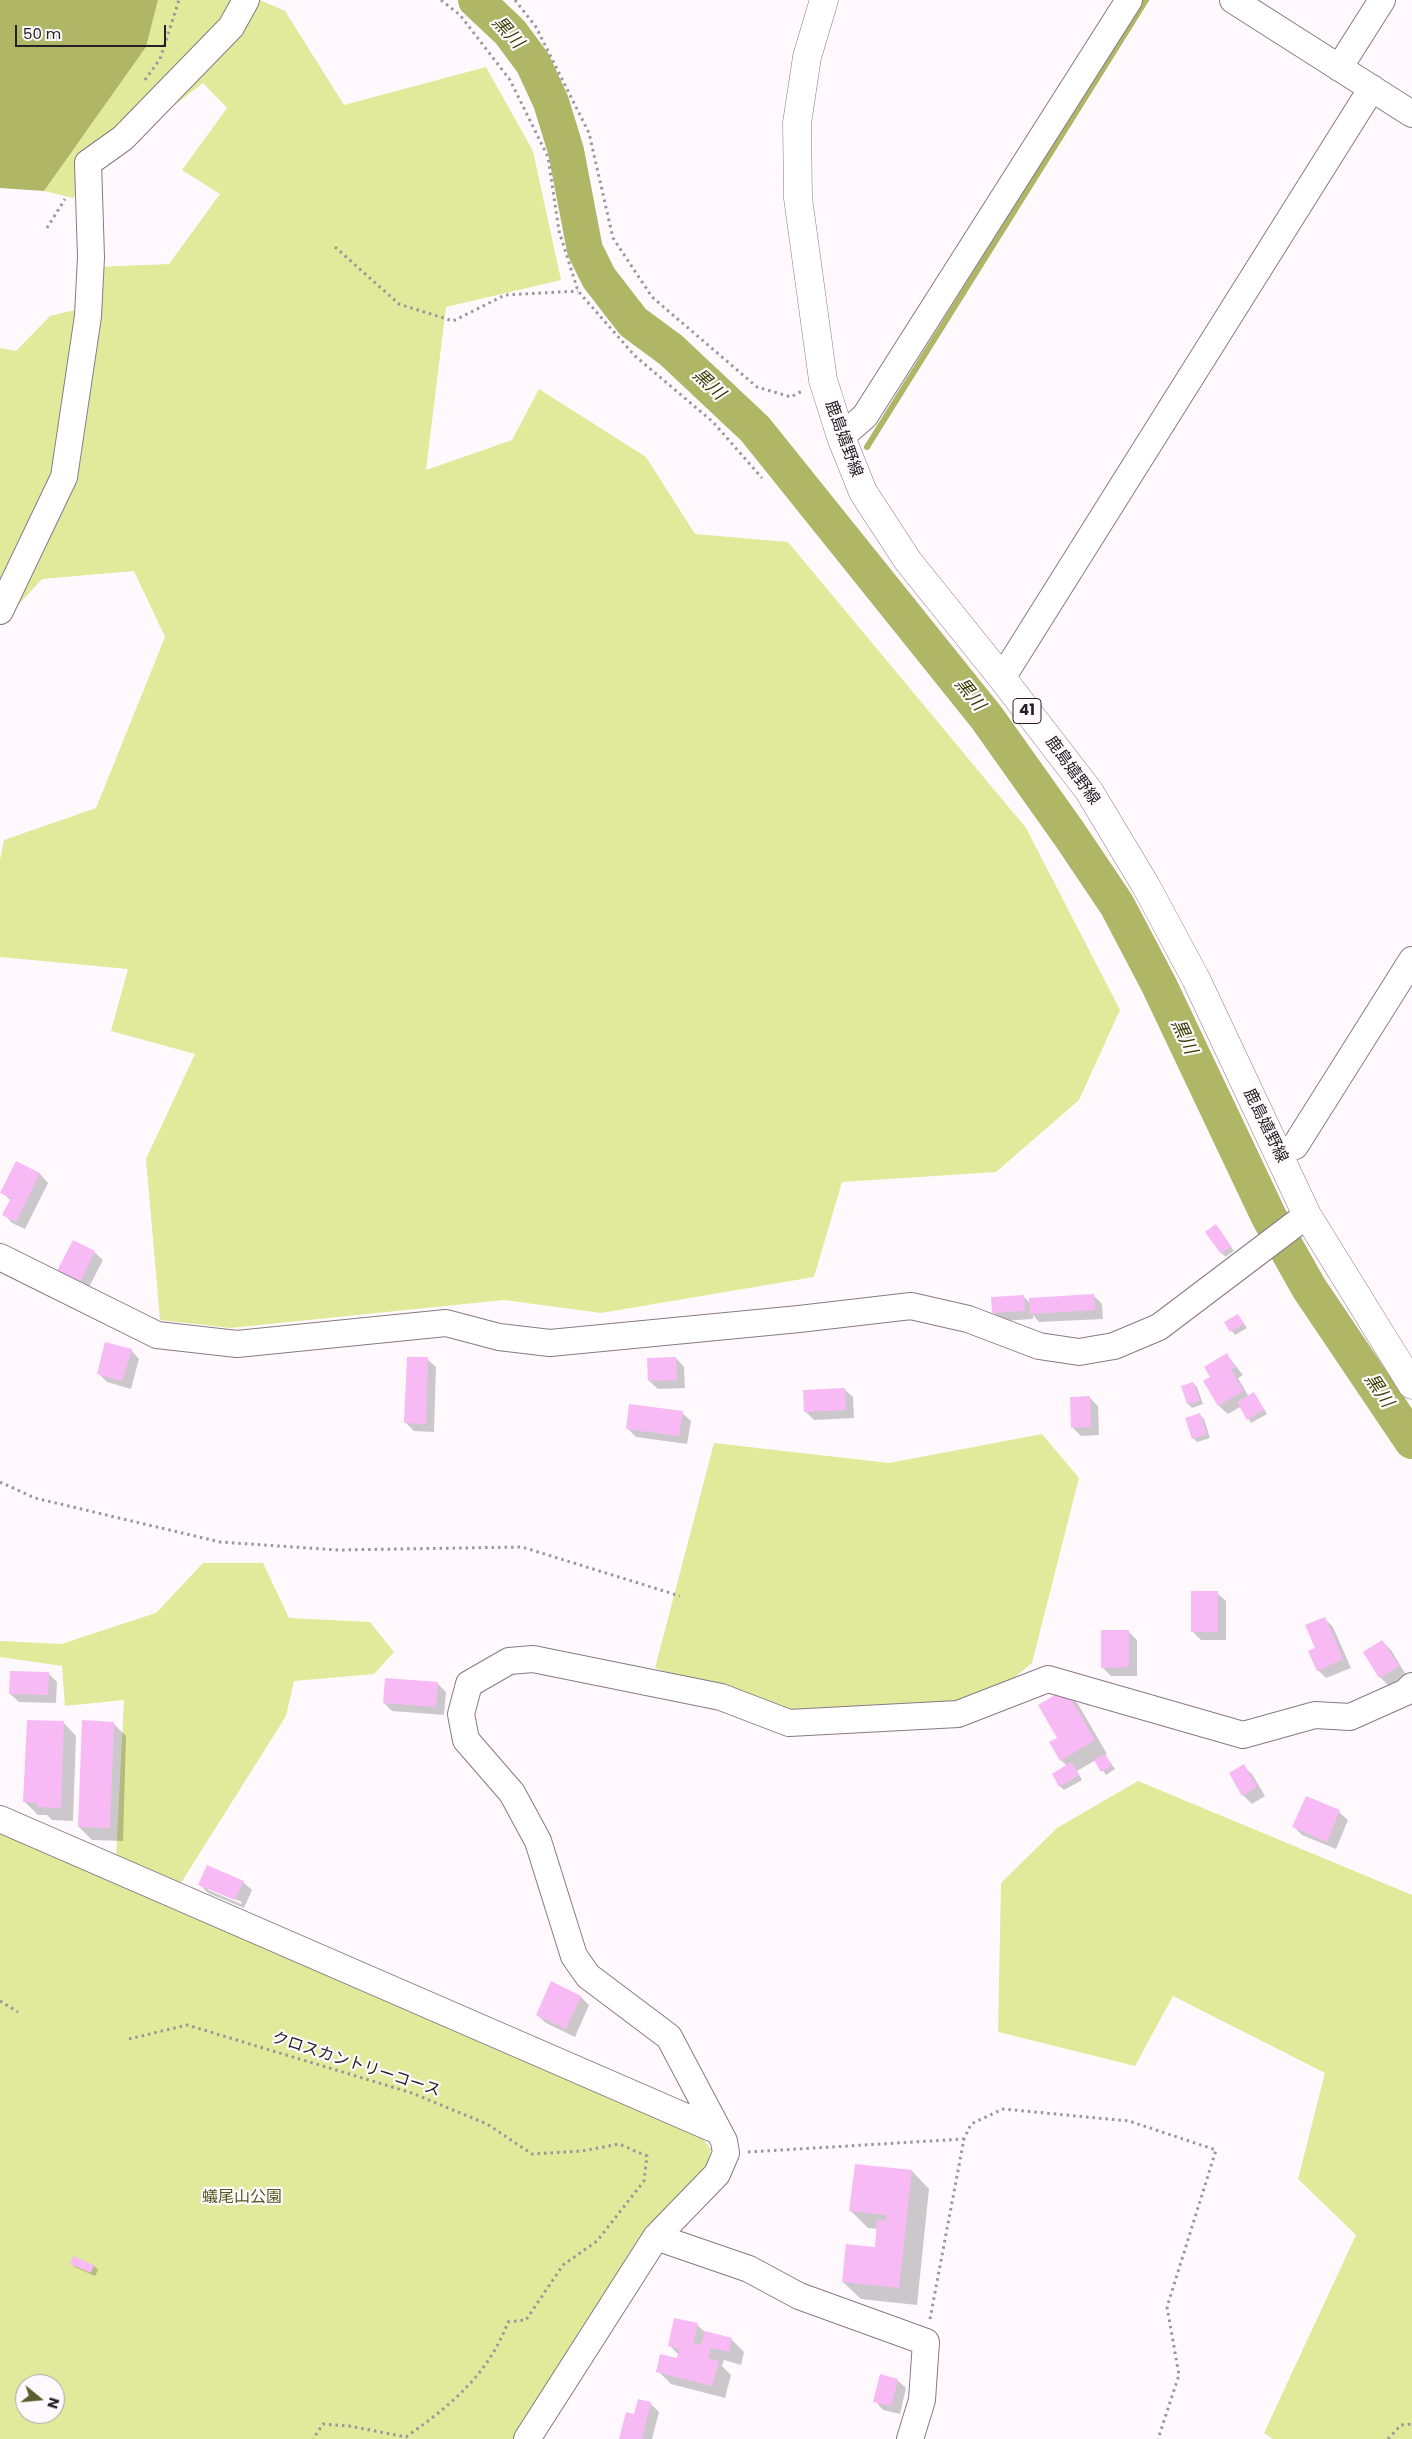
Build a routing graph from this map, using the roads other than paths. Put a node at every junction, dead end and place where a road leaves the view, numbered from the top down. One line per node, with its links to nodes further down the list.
1 (246, 0): 10 (street)
2 (824, 0): 9 (main road, 鹿島嬉野線 / 41)
3 (1129, 0): 9 (street)
4 (1232, 0): 6 (street)
5 (1382, 0): 6 (street)
6 (1340, 68): 7 (street)
7 (1372, 88): 8 (street); 11 (street)
8 (1412, 114)
9 (841, 437): 11 (main road, 鹿島嬉野線 / 41)
10 (0, 610)
11 (1002, 678): 13 (main road, 鹿島嬉野線 / 41)
12 (1412, 960): 13 (street)
13 (1279, 1154): 14 (main road, 鹿島嬉野線 / 41)
14 (1307, 1215): 15 (street); 16 (main road, 鹿島嬉野線 / 41)
15 (0, 1257)
16 (1412, 1385)
17 (1412, 1686): 19 (street)
18 (0, 1819): 19 (street)
19 (721, 2141): 20 (street)
20 (656, 2237): 21 (street); 22 (street)
21 (527, 2439)
22 (910, 2439)

